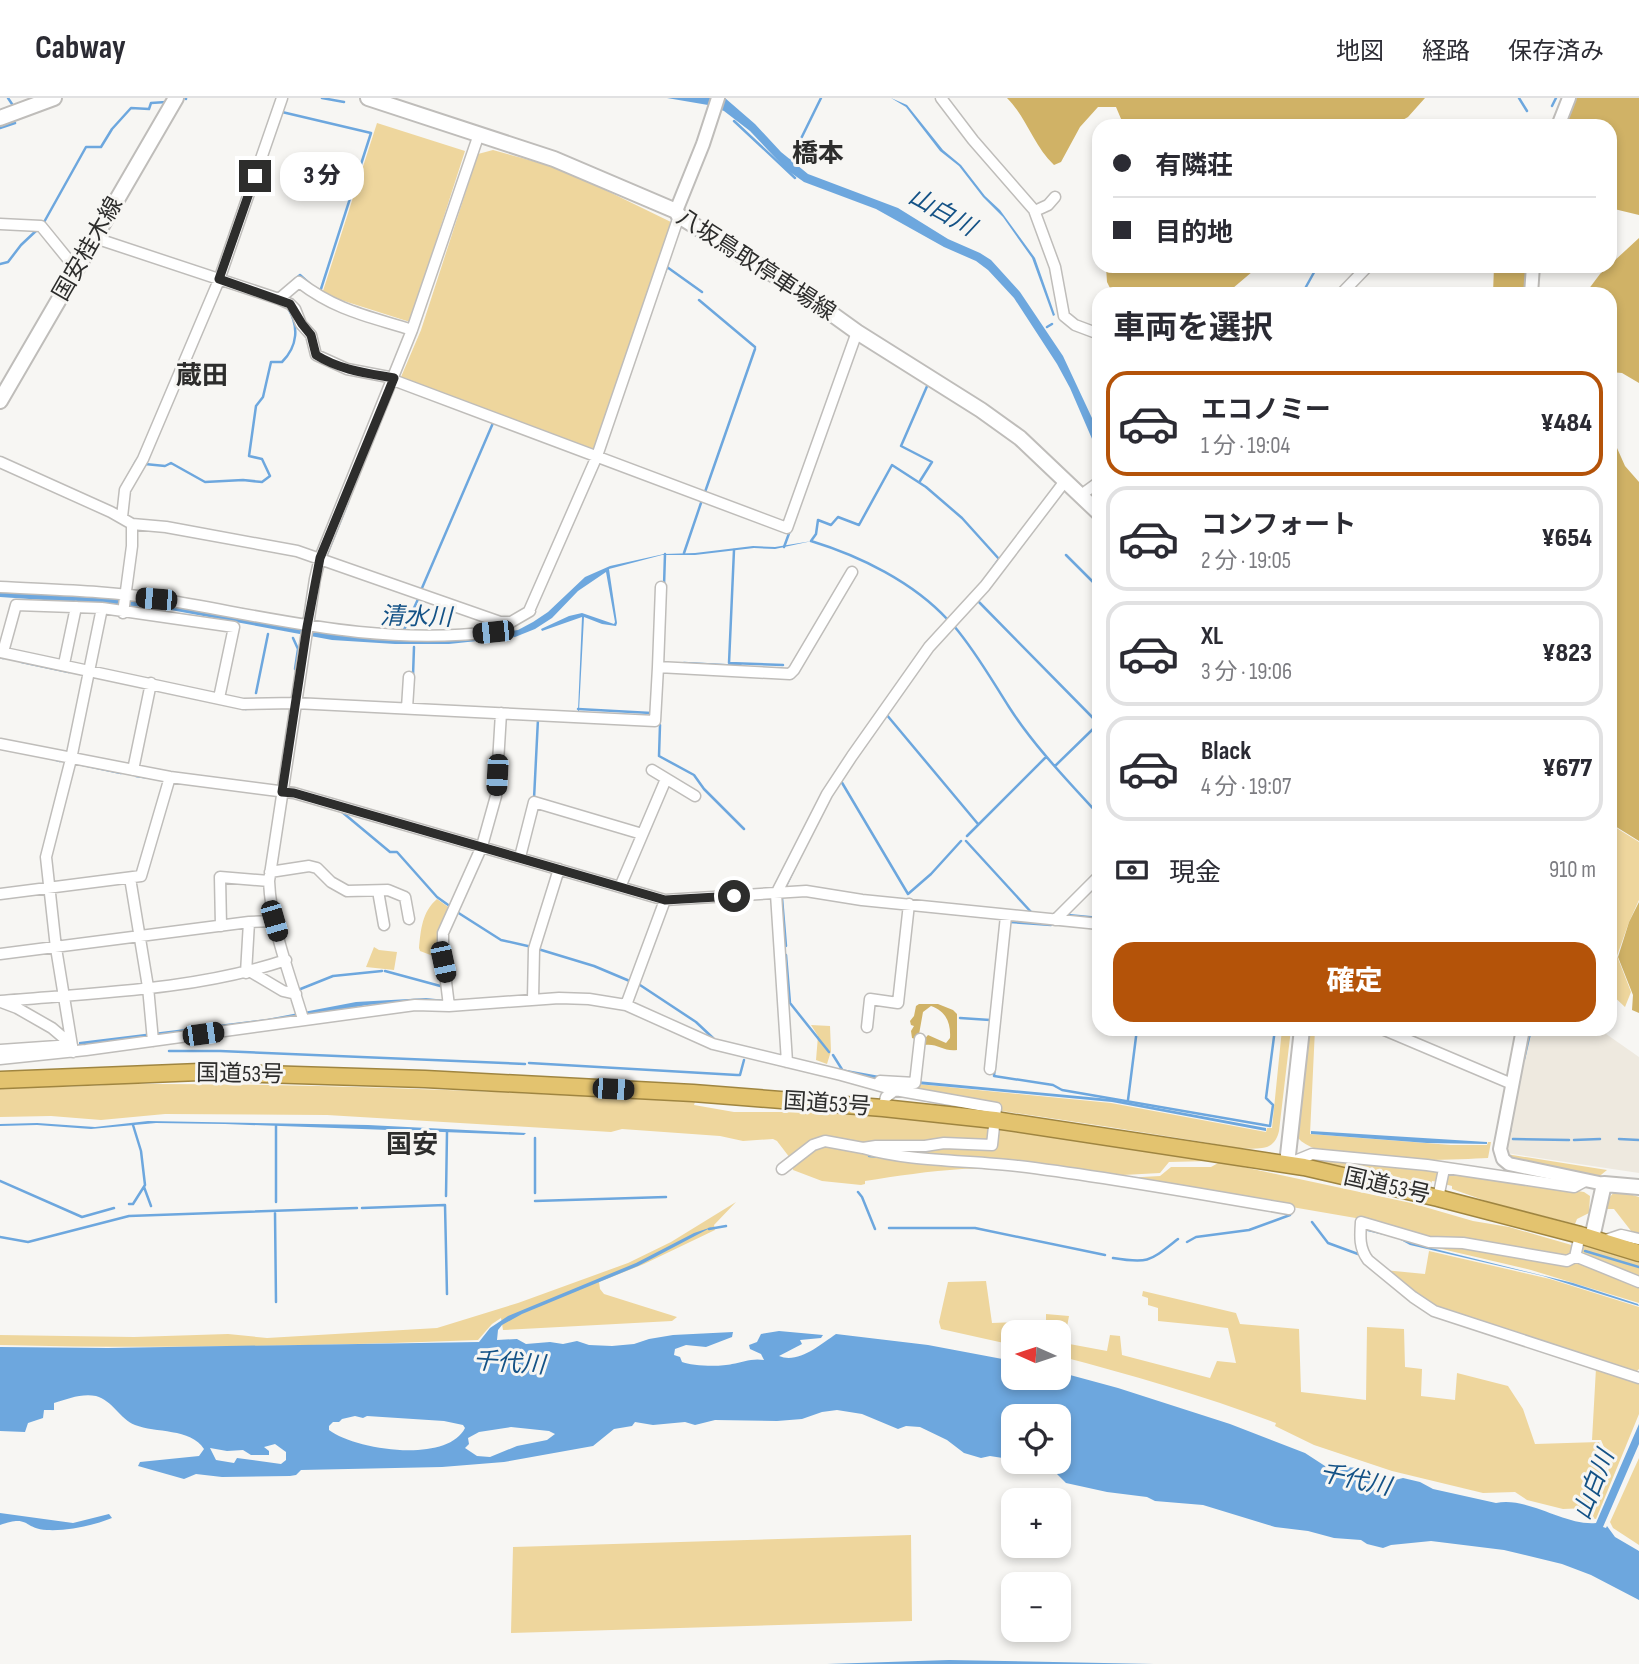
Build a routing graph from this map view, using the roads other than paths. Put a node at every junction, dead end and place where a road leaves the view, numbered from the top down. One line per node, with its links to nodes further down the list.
1 (54, 98): 8 (main road)
2 (176, 98): 15 (main road, 国安桂木線)
3 (282, 98): 18 (street)
4 (368, 98): 10 (main road, 八坂鳥取停車場線)
5 (719, 98): 13 (street)
6 (941, 98): 12 (street)
7 (1569, 98): 9 (street)
8 (0, 118)
9 (1561, 119)
10 (479, 134): 13 (main road, 八坂鳥取停車場線); 21 (street)
11 (1055, 197): 12 (street)
12 (1035, 211): 22 (street)
13 (678, 214): 23 (main road, 八坂鳥取停車場線); 26 (street)
14 (0, 224): 16 (street)
15 (95, 238): 16 (main road, 国安桂木線); 18 (street)
16 (76, 269): 25 (main road, 国安桂木線)
17 (1361, 273): 19 (street)
18 (219, 279): 20 (street); 32 (street)
19 (1348, 287)
20 (279, 299): 21 (street); 24 (street)
21 (412, 330): 24 (street)
22 (1092, 331)
23 (857, 332): 26 (street); 28 (main road, 八坂鳥取停車場線)
24 (393, 379): 26 (street); 34 (street)
25 (2, 393)
26 (597, 456): 34 (street)
27 (0, 462): 32 (street)
28 (1065, 481): 30 (main road, 八坂鳥取停車場線); 73 (street)
29 (1092, 487): 30 (street)
30 (1081, 495): 31 (main road, 八坂鳥取停車場線)
31 (1092, 506)
32 (122, 517): 33 (street)
33 (132, 524): 34 (street); 38 (street)
34 (320, 558): 42 (street)
35 (852, 572): 46 (street)
36 (0, 587): 38 (street)
37 (661, 587): 46 (street)
38 (125, 596): 41 (street); 42 (street)
39 (76, 607): 40 (street); 44 (street); 45 (street)
40 (102, 608): 41 (street); 47 (street)
41 (123, 613): 50 (street)
42 (307, 627): 43 (street); 51 (street)
43 (493, 632)
44 (1, 652): 45 (street)
45 (64, 664): 47 (street)
46 (658, 667): 53 (street)
47 (89, 669): 49 (street); 55 (street)
48 (409, 677): 52 (street)
49 (151, 683): 50 (street); 56 (street)
50 (219, 698): 51 (street)
51 (295, 703): 52 (street); 60 (street)
52 (407, 708): 53 (street)
53 (502, 713): 63 (street)
54 (0, 744): 55 (street)
55 (71, 759): 56 (street); 70 (street)
56 (133, 770): 58 (street)
57 (652, 770): 59 (street)
58 (170, 777): 60 (street); 67 (street)
59 (666, 779): 61 (street); 62 (street)
60 (282, 792): 63 (street); 66 (street)
61 (695, 796)
62 (642, 834): 64 (street); 69 (street)
63 (482, 846): 64 (street); 95 (street)
64 (520, 857): 65 (street)
65 (559, 869): 69 (street); 92 (street)
66 (270, 876): 71 (street); 79 (street); 83 (street)
67 (130, 878): 70 (street); 84 (street)
68 (1092, 883): 78 (street)
69 (620, 887): 74 (street)
70 (48, 888): 72 (street); 85 (street)
71 (378, 891): 77 (street); 82 (street)
72 (0, 894)
73 (776, 894): 74 (street); 75 (street); 106 (street)
74 (665, 900): 94 (street)
75 (909, 904): 76 (street); 97 (street)
76 (1006, 916): 78 (street); 107 (street)
77 (409, 919)
78 (1055, 920): 81 (street)
79 (274, 921): 80 (street); 87 (street)
80 (249, 922): 83 (street); 88 (street)
81 (1092, 924)
82 (384, 925)
83 (221, 926): 84 (street)
84 (140, 937): 85 (street); 89 (street)
85 (56, 948): 86 (street); 91 (street)
86 (0, 954)
87 (286, 960): 88 (street); 90 (street)
88 (248, 972): 89 (street); 90 (street)
89 (148, 987): 91 (street); 102 (street)
90 (296, 994): 96 (street)
91 (64, 996): 93 (street); 103 (street)
92 (533, 999): 94 (street); 95 (street)
93 (0, 1001): 103 (street)
94 (626, 1005): 106 (street)
95 (449, 1006): 96 (street)
96 (303, 1020): 102 (street)
97 (867, 1027)
98 (1300, 1036): 115 (main road)
99 (1399, 1036): 110 (street)
100 (1522, 1036): 110 (street)
101 (920, 1039): 108 (street)
102 (153, 1041): 103 (street)
103 (72, 1048): 104 (street); 105 (street)
104 (0, 1050)
105 (0, 1059)
106 (787, 1062): 108 (street)
107 (990, 1069)
108 (850, 1077): 111 (street)
109 (0, 1080): 112 (highway, 国道53号)
110 (1512, 1084): 118 (street)
111 (895, 1090): 112 (street); 113 (street)
112 (883, 1108): 113 (highway, 国道53号)
113 (995, 1120): 114 (street); 115 (highway, 国道53号)
114 (863, 1148): 117 (street); 122 (street)
115 (1287, 1164): 116 (street); 121 (highway, 国道53号)
116 (1444, 1168): 118 (street); 121 (street)
117 (782, 1169)
118 (1585, 1181): 119 (street)
119 (1604, 1184): 120 (main road); 123 (main road)
120 (1639, 1187)
121 (1438, 1198): 123 (highway, 国道53号)
122 (1289, 1209)
123 (1591, 1238): 124 (street); 125 (highway, 国道53号); 126 (street)
124 (1639, 1239)
125 (1639, 1253)
126 (1575, 1256): 127 (street); 128 (street)
127 (1639, 1282)
128 (1639, 1378)

